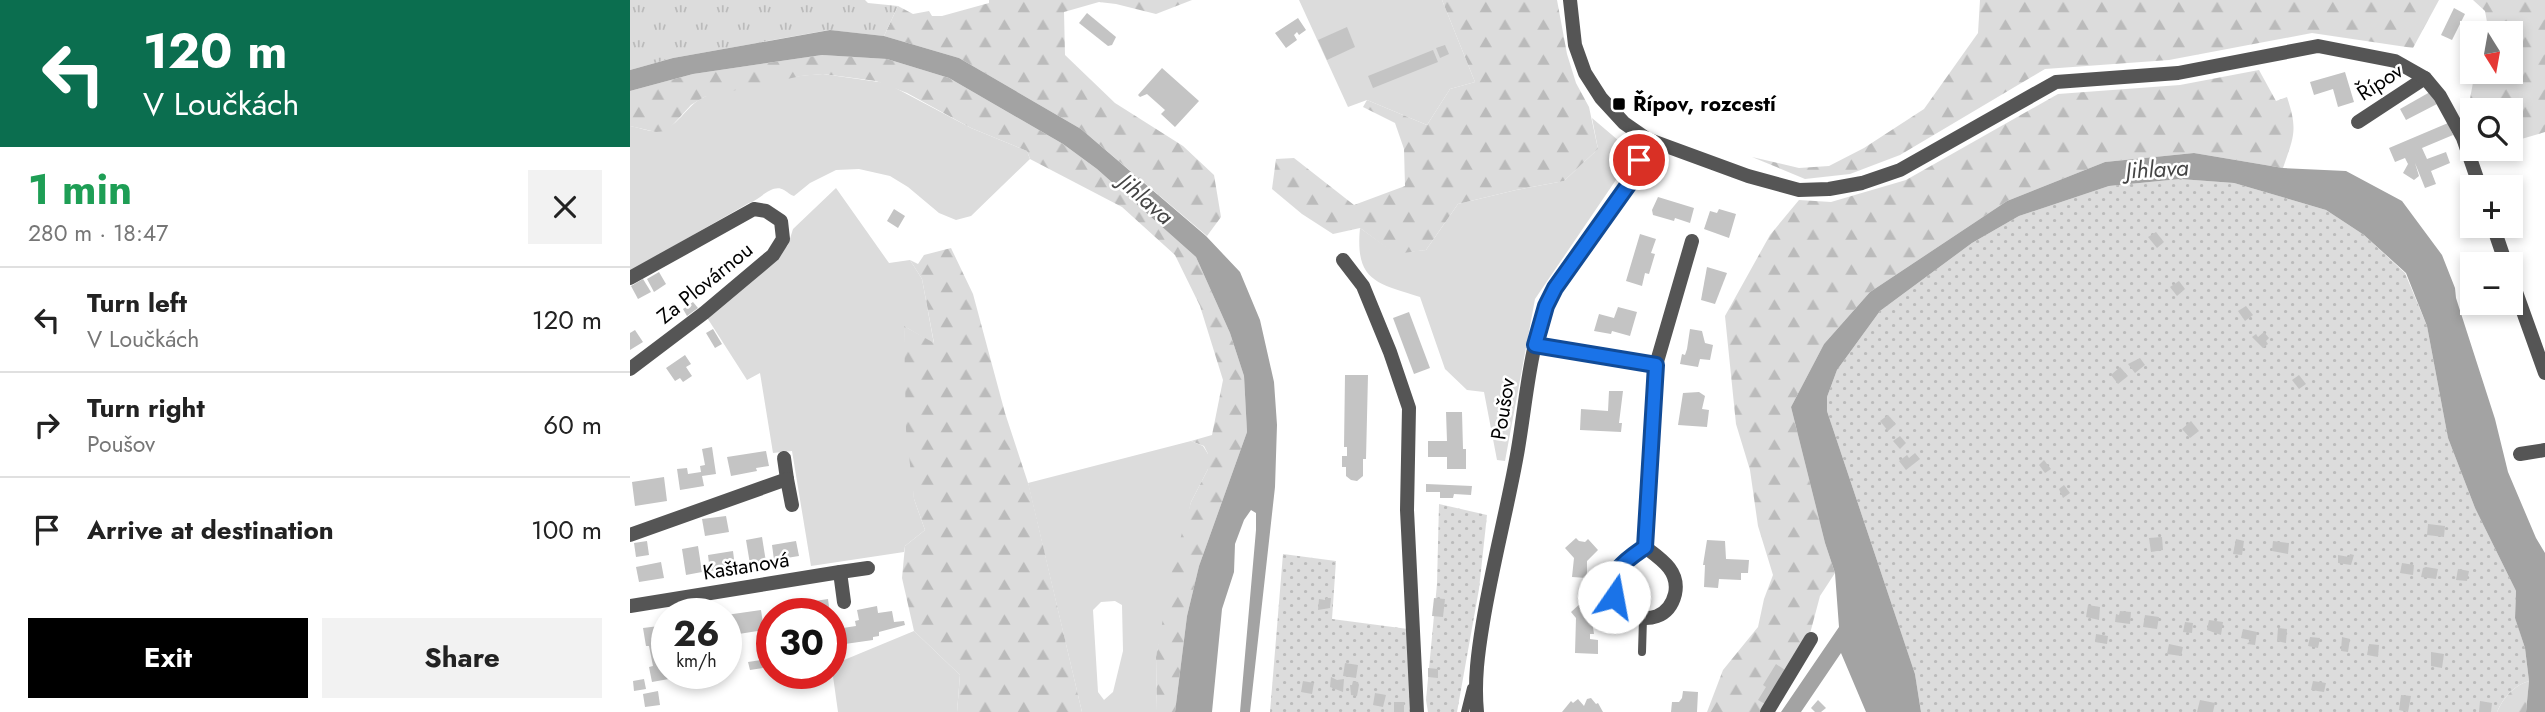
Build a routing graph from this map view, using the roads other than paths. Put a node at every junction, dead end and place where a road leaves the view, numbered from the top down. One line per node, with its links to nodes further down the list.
1 (1570, 0): 4 (street)
2 (2425, 78): 3 (street, Řípov); 4 (street); 5 (street)
3 (2357, 122)
4 (1647, 139): 10 (street, Poušov)
5 (2476, 175)
6 (1692, 241): 11 (street)
7 (1343, 260): 29 (street)
8 (630, 278): 12 (street, Za Plovárnou)
9 (2523, 312): 13 (street)
10 (1535, 345): 11 (street); 28 (street, Poušov)
11 (1656, 365): 20 (street)
12 (630, 369)
13 (2545, 373)
14 (2545, 450): 15 (street)
15 (2520, 454)
16 (785, 458): 17 (street)
17 (787, 479): 18 (street); 19 (street)
18 (792, 505)
19 (630, 535)
20 (1645, 547): 25 (street); 25 (street)
21 (868, 568): 22 (street, Kaštanová)
22 (839, 572): 23 (street); 24 (street, Kaštanová)
23 (843, 598)
24 (630, 606)
25 (1643, 618): 27 (lane)
26 (1811, 639): 32 (street)
27 (1642, 652)
28 (1476, 670): 30 (lane); 31 (street, Poušov)
29 (1417, 712)
30 (1465, 712)
31 (1477, 712)
32 (1767, 712)

